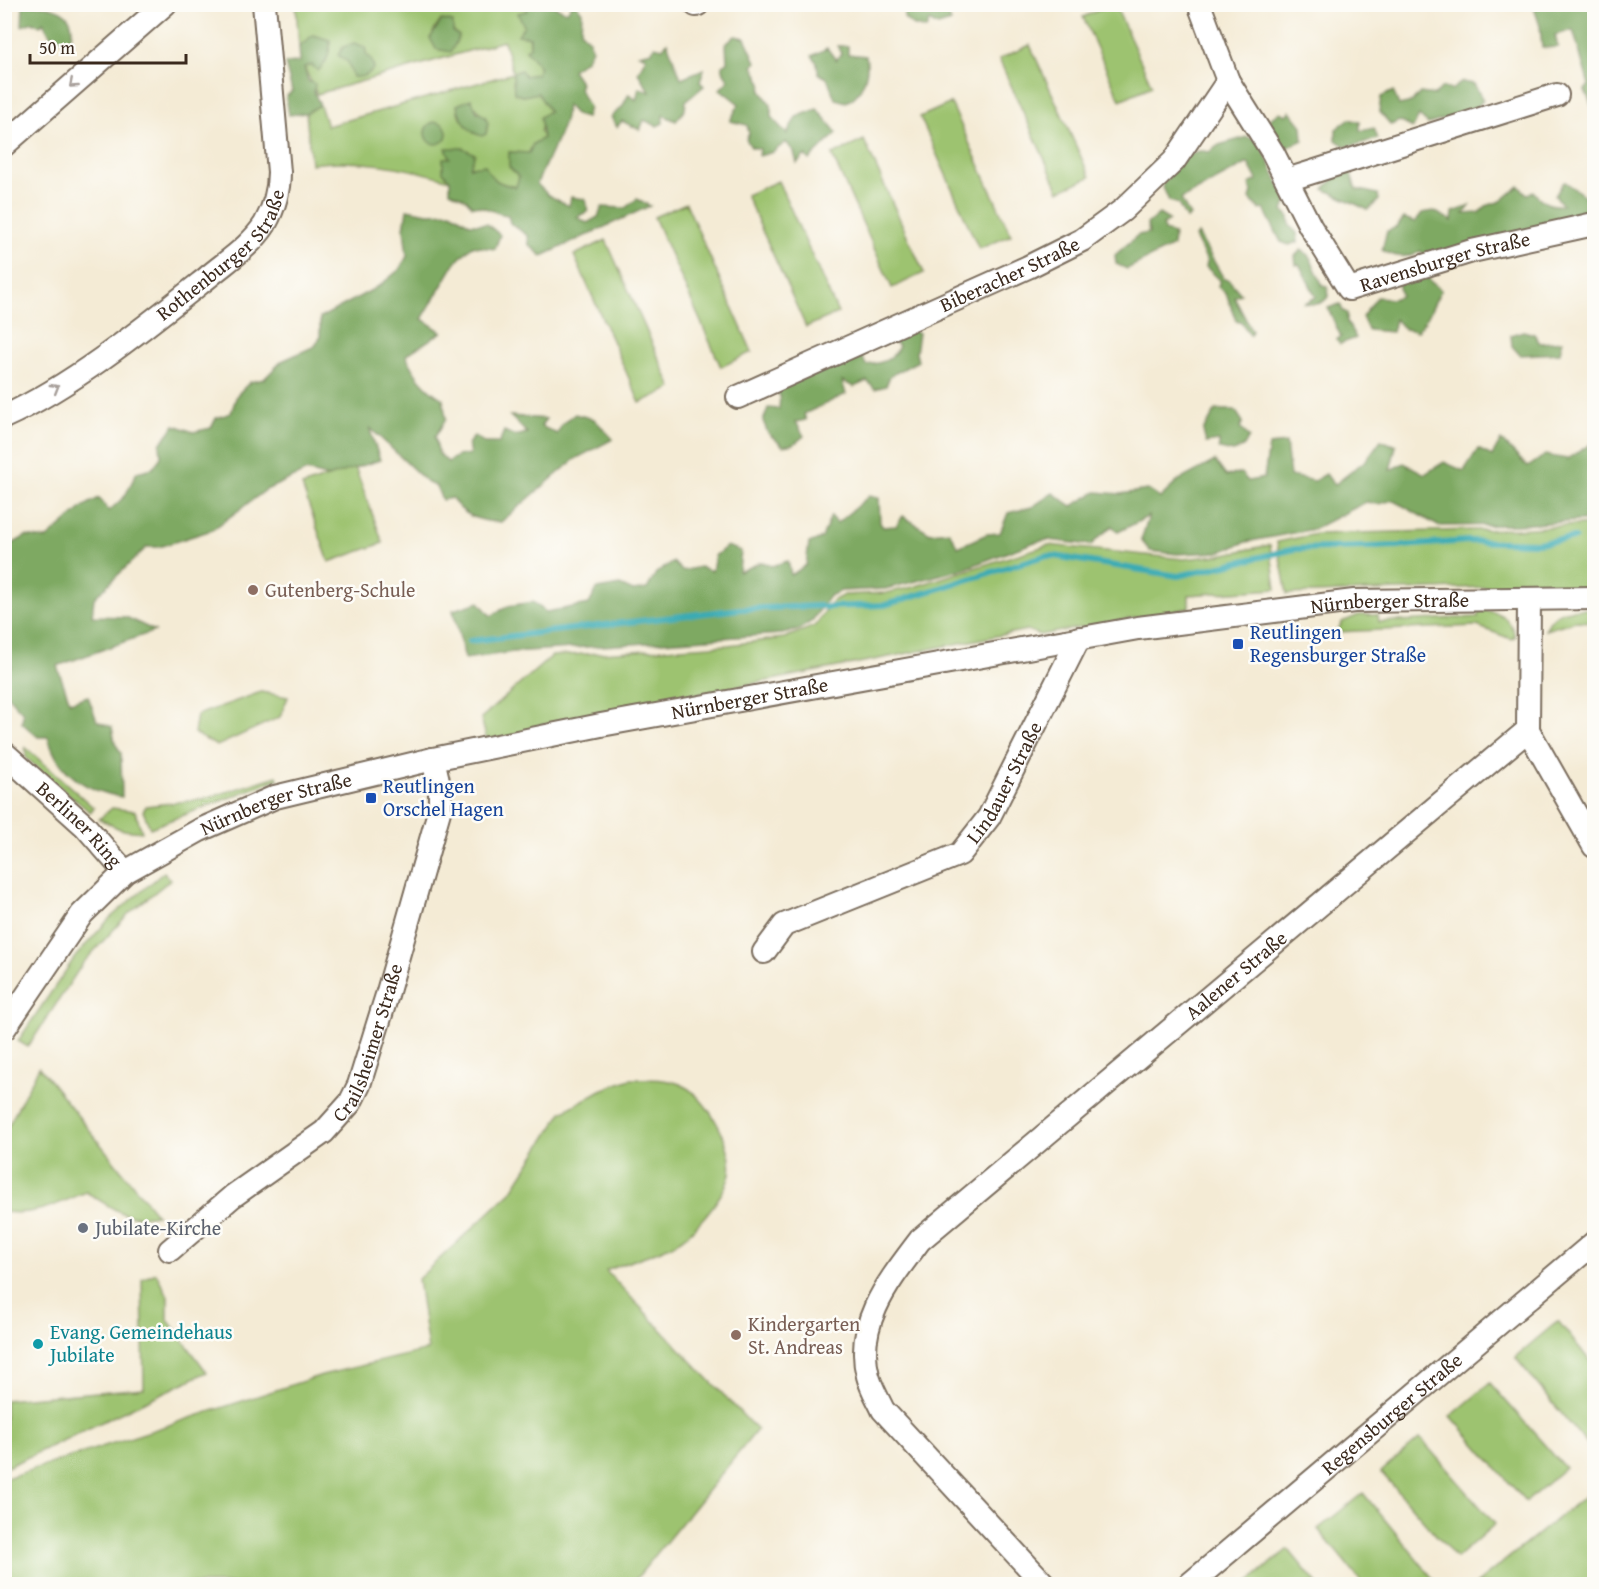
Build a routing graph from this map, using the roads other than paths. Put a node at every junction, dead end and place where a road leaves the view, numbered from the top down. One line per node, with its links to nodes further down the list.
1 (165, 4): 6 (street, one-way to 6)
2 (264, 4): 10 (street, Rothenburger Straße, one-way to 2)
3 (1199, 4): 4 (street, Ravensburger Straße)
4 (1228, 81): 7 (street, Ravensburger Straße); 9 (street, Biberacher Straße)
5 (1557, 94): 7 (street)
6 (4, 145)
7 (1287, 180): 8 (street, Ravensburger Straße)
8 (1594, 224)
9 (738, 397)
10 (4, 417)
11 (1594, 598): 12 (street, Nürnberger Straße)
12 (1529, 599): 13 (street, Nürnberger Straße); 14 (street)
13 (1079, 638): 16 (street, Nürnberger Straße); 19 (street, Lindauer Straße)
14 (1528, 730): 17 (street); 23 (street, Aalener Straße)
15 (4, 753): 18 (street, Berliner Ring)
16 (432, 759): 18 (street, Nürnberger Straße); 22 (street, Crailsheimer Straße)
17 (1594, 846)
18 (125, 872): 20 (street, Nürnberger Straße)
19 (764, 952)
20 (4, 1029)
21 (1594, 1243): 24 (street, Regensburger Straße)
22 (170, 1250)
23 (1044, 1584)
24 (1190, 1584)

